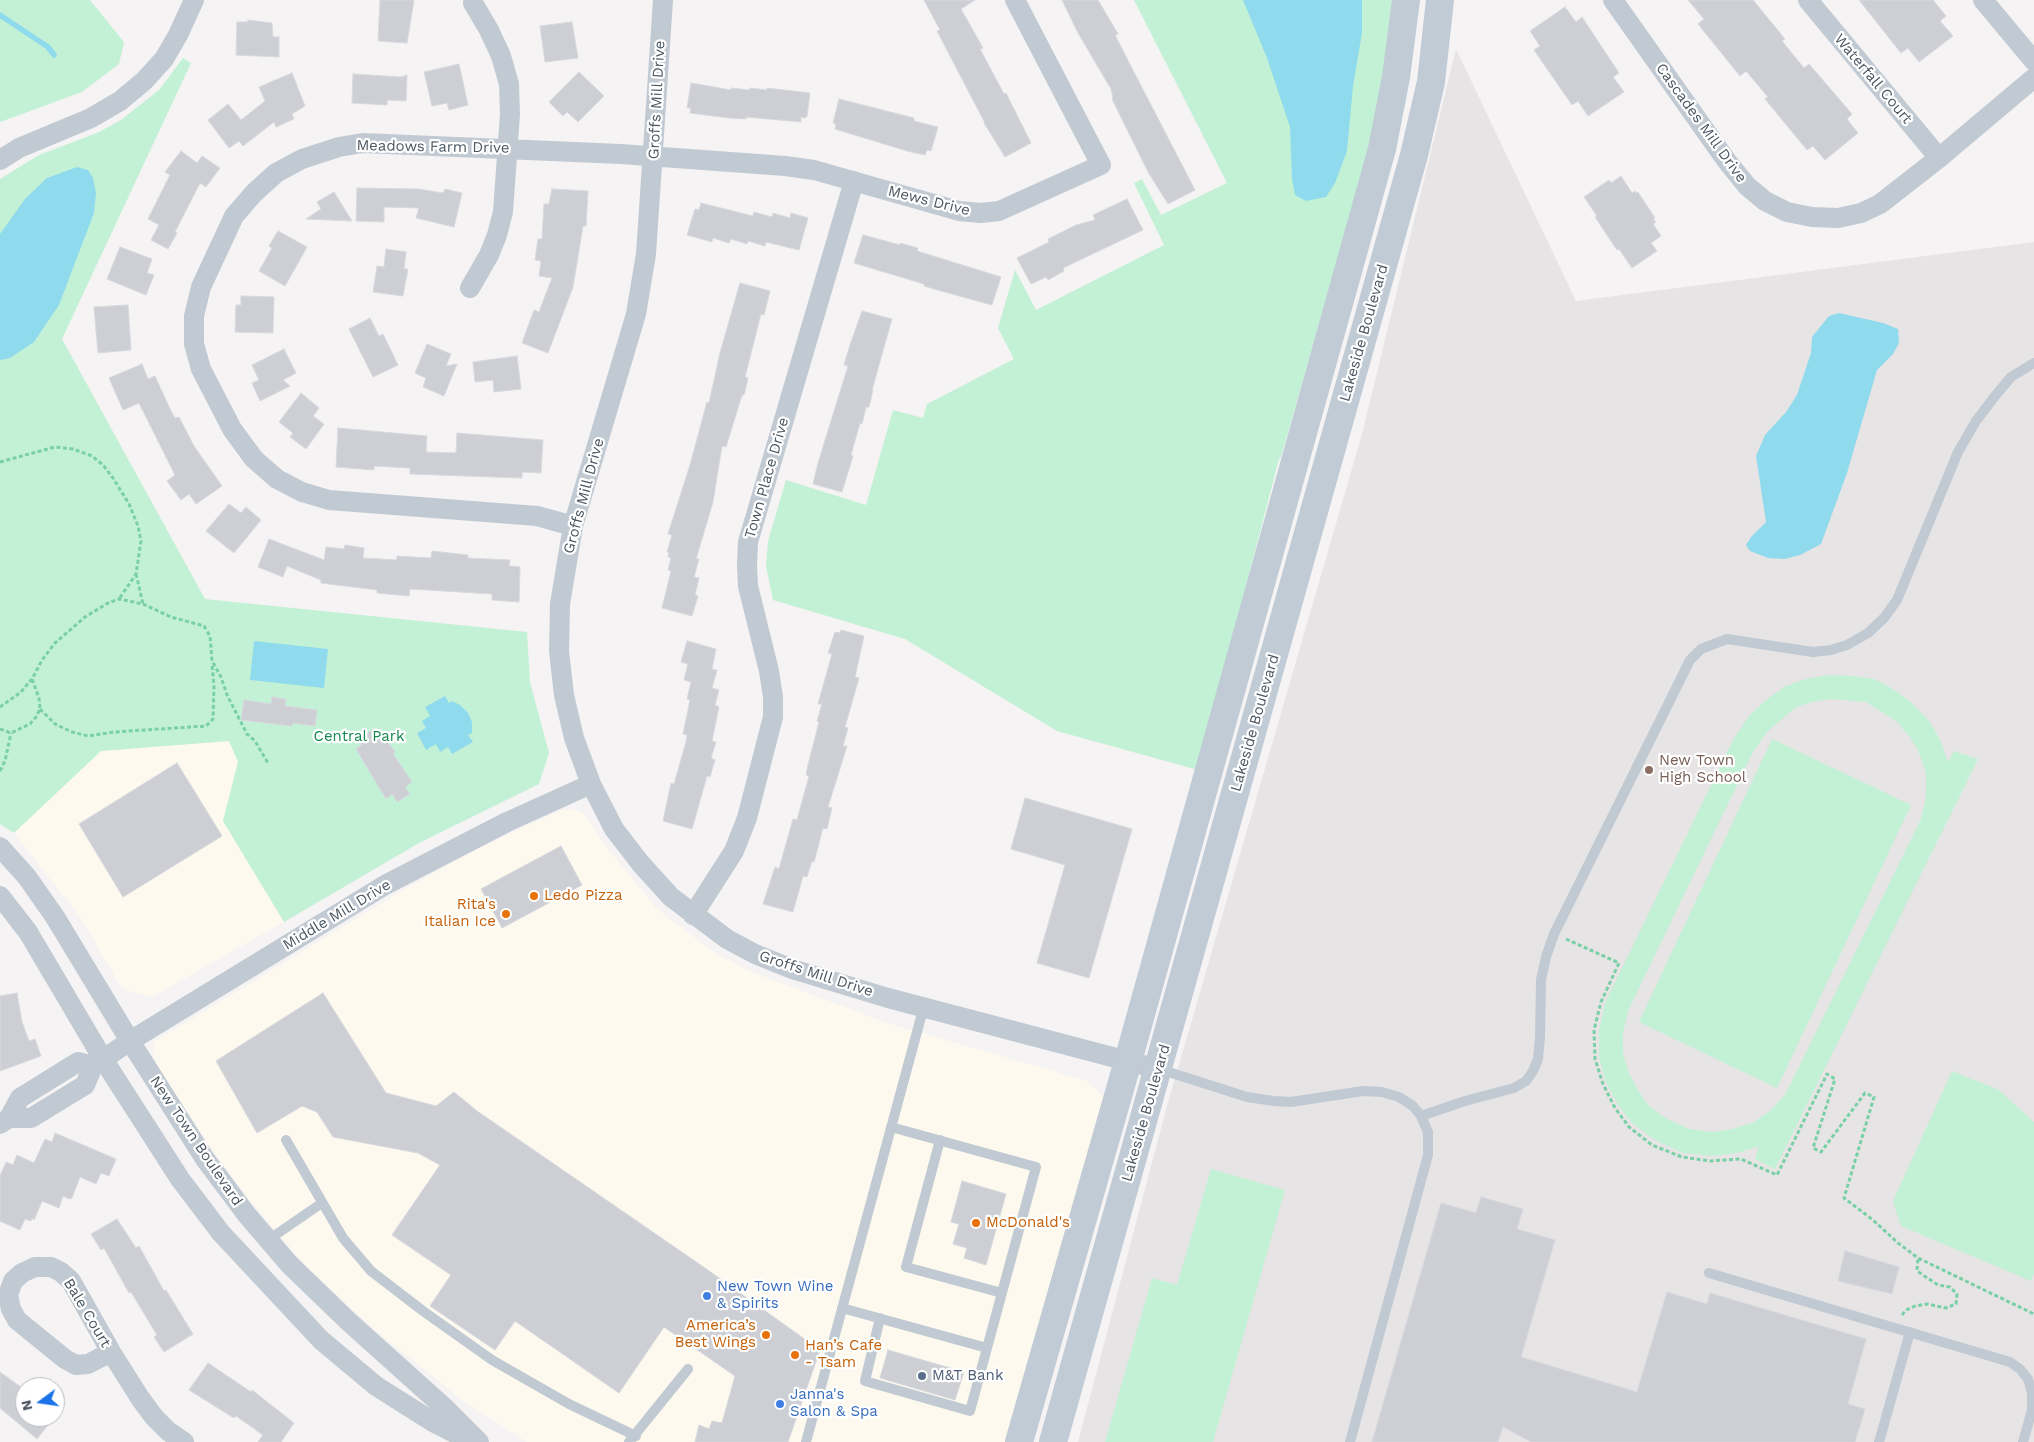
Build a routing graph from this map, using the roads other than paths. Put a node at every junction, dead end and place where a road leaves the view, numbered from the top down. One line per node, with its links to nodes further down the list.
1 (194, 0): 15 (street)
2 (663, 0): 13 (street, Groffs Mill Drive)
3 (1015, 0): 16 (street, Mews Drive)
4 (1406, 0): 26 (main road, Lakeside Boulevard)
5 (1440, 0): 28 (main road, Lakeside Boulevard)
6 (1613, 0): 14 (street, Cascades Mill Drive)
7 (1808, 0): 14 (street, Waterfall Court)
8 (1983, 0): 10 (street)
9 (473, 3): 12 (street)
10 (2034, 61)
11 (2034, 78): 14 (street, Cascades Mill Drive)
12 (507, 148): 13 (street, Meadows Farm Drive); 17 (street); 19 (street, Meadows Farm Drive)
13 (654, 156): 16 (street, Mews Drive); 19 (street, Groffs Mill Drive)
14 (1939, 158)
15 (0, 160)
16 (854, 181): 23 (street, Town Place Drive)
17 (470, 288)
18 (2034, 363): 29 (lane)
19 (573, 526): 20 (street, Groffs Mill Drive)
20 (591, 784): 23 (street, Groffs Mill Drive); 25 (street, Middle Mill Drive)
21 (0, 847): 25 (street, New Town Boulevard)
22 (0, 896): 27 (street)
23 (693, 915): 24 (street, Groffs Mill Drive)
24 (924, 1006): 26 (street, Groffs Mill Drive); 31 (lane)
25 (130, 1041): 27 (street, Middle Mill Drive); 35 (street, New Town Boulevard)
26 (1128, 1061): 28 (street, Groffs Mill Drive); 49 (main road, Lakeside Boulevard)
27 (98, 1062): 30 (street, Middle Mill Drive); 46 (street)
28 (1158, 1069): 29 (lane); 50 (main road, Lakeside Boulevard)
29 (1422, 1116): 51 (lane)
30 (4, 1121)
31 (891, 1127): 33 (lane); 38 (lane)
32 (286, 1140): 34 (lane)
33 (940, 1140): 37 (lane); 37 (lane)
34 (322, 1203): 35 (lane); 44 (lane)
35 (268, 1240): 47 (street, New Town Boulevard)
36 (1709, 1273): 40 (lane)
37 (1002, 1293): 41 (lane)
38 (842, 1308): 39 (lane); 48 (lane)
39 (880, 1318): 41 (lane); 41 (lane)
40 (1910, 1332): 52 (lane); 53 (lane)
41 (987, 1348)
42 (111, 1352): 42 (street, Bale Court); 45 (street, Bale Court)
43 (688, 1369): 44 (lane)
44 (632, 1439)
45 (184, 1442)
46 (473, 1442)
47 (479, 1442)
48 (806, 1442)
49 (1019, 1442)
50 (1053, 1442)
51 (1350, 1442)
52 (1879, 1442)
53 (2023, 1442)

